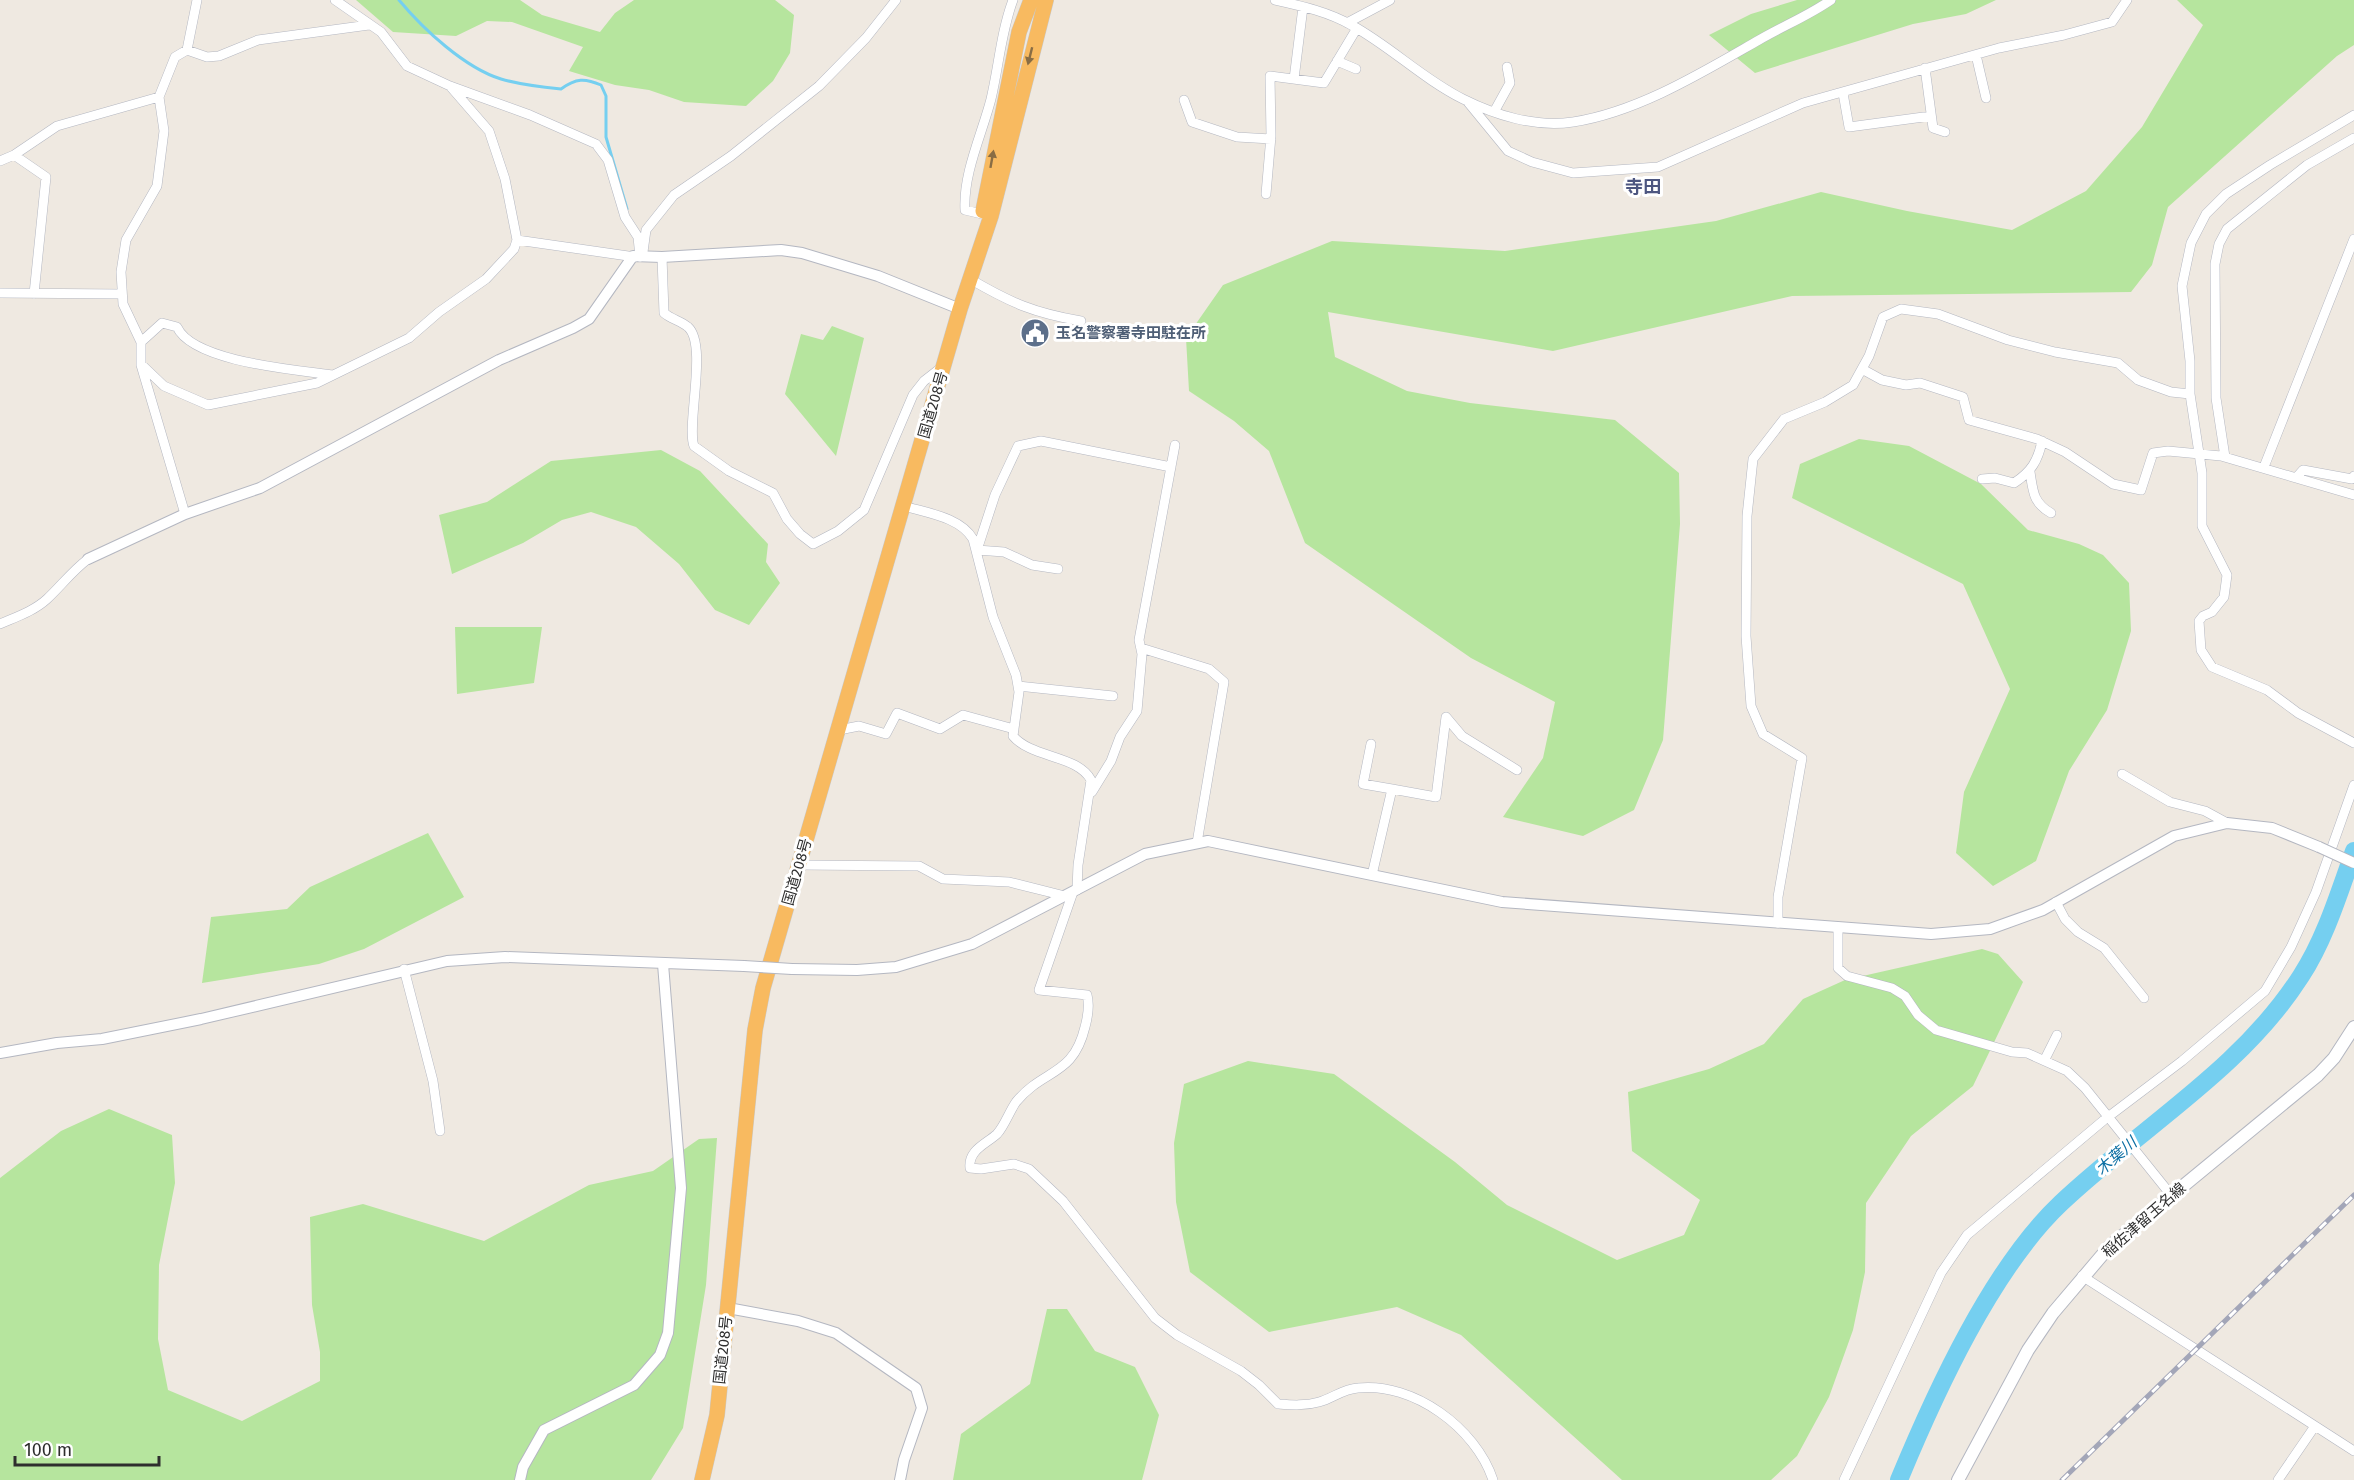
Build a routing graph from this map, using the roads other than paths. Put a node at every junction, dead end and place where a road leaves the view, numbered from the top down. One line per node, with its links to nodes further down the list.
1 (197, 0): 17 (street)
2 (335, 0): 13 (street)
3 (896, 0): 42 (street)
4 (1013, 0): 15 (street)
5 (1044, 0): 16 (highway, 国道208号); 44 (highway, 国道208号, one-way to 44)
6 (1275, 0): 11 (street)
7 (1390, 0): 10 (street)
8 (1831, 0): 30 (street)
9 (2127, 0): 18 (street)
10 (1369, 5): 12 (street)
11 (1304, 7): 12 (street); 23 (street)
12 (1347, 23): 14 (street)
13 (369, 25): 17 (street); 24 (street)
14 (1357, 28): 19 (street); 29 (street)
15 (1003, 29): 16 (street); 39 (street)
16 (1019, 32): 39 (highway, 国道208号, one-way to 16)
17 (187, 50): 26 (street)
18 (1976, 55): 21 (street); 27 (street)
19 (1337, 61): 22 (street); 23 (street)
20 (1507, 67): 30 (street)
21 (1925, 68): 25 (street); 32 (street)
22 (1356, 69)
23 (1294, 79): 35 (street)
24 (450, 86): 41 (street); 42 (street)
25 (1843, 93): 29 (street); 32 (street)
26 (159, 98): 36 (street); 47 (street)
27 (1986, 98)
28 (1184, 100): 35 (street)
29 (1467, 101): 30 (street)
30 (1494, 112)
31 (2354, 115): 55 (street)
32 (1931, 116): 33 (street)
33 (1945, 132)
34 (2354, 138): 59 (street)
35 (1271, 139): 38 (street)
36 (14, 155): 37 (street); 46 (street)
37 (0, 161)
38 (1266, 194)
39 (982, 214): 44 (highway, 国道208号)
40 (2354, 239): 61 (street)
41 (517, 240): 42 (street); 54 (street)
42 (639, 257): 43 (street); 69 (street)
43 (662, 257): 48 (street); 52 (street)
44 (970, 279): 48 (highway, 国道208号); 49 (street)
45 (0, 292): 46 (street)
46 (34, 294): 47 (street)
47 (122, 294): 50 (street)
48 (960, 309): 52 (highway, 国道208号)
49 (1081, 321)
50 (141, 342): 51 (street); 54 (street)
51 (141, 365): 54 (street); 69 (street)
52 (944, 366): 67 (highway, 国道208号)
53 (1862, 369): 55 (street); 56 (street); 93 (street)
54 (333, 375)
55 (2190, 394): 58 (street)
56 (2042, 441): 58 (street); 62 (street)
57 (1175, 445): 60 (street)
58 (2201, 456): 59 (street); 79 (street)
59 (2225, 457): 61 (street)
60 (1171, 467): 70 (street); 74 (street)
61 (2264, 467): 64 (street)
62 (2030, 472): 65 (street); 68 (street)
63 (2354, 476): 64 (street)
64 (2296, 478): 66 (street)
65 (1982, 479)
66 (2354, 495)
67 (904, 506): 70 (street); 78 (highway, 国道208号)
68 (2052, 513)
69 (185, 514): 71 (street)
70 (977, 550): 72 (street); 75 (street)
71 (89, 564): 73 (street)
72 (1058, 569)
73 (0, 624)
74 (1141, 648): 85 (street); 87 (street)
75 (1018, 686): 76 (street); 77 (street)
76 (1113, 696)
77 (1014, 729): 78 (street); 85 (street)
78 (839, 730): 89 (highway, 国道208号)
79 (2354, 743)
80 (1371, 744): 84 (street)
81 (1517, 770): 84 (street)
82 (2122, 774): 86 (street)
83 (2354, 785): 102 (street)
84 (1392, 789): 90 (street)
85 (1091, 794): 91 (street)
86 (2227, 823): 88 (street, bridge); 92 (street)
87 (1197, 843): 90 (street); 91 (street)
88 (2354, 862)
89 (799, 866): 91 (street); 106 (highway, 国道208号)
90 (1372, 875): 93 (street)
91 (1072, 893): 95 (street, bridge); 112 (street)
92 (2056, 902): 94 (street); 97 (street)
93 (1778, 923): 94 (street)
94 (1838, 927): 101 (street)
95 (663, 964): 96 (street); 109 (street)
96 (404, 969): 100 (street); 103 (street)
97 (2144, 998)
98 (2354, 1027): 104 (main road, 稲佐津留玉名線)
99 (2057, 1035): 101 (street)
100 (0, 1053)
101 (2045, 1059): 102 (street)
102 (2108, 1117): 104 (street); 113 (street)
103 (440, 1131)
104 (2171, 1195): 105 (main road, 稲佐津留玉名線)
105 (2082, 1276): 107 (street); 114 (main road, 稲佐津留玉名線)
106 (728, 1308): 110 (highway, 国道208号); 111 (street)
107 (2315, 1426): 108 (street); 115 (street)
108 (2354, 1451)
109 (520, 1480)
110 (702, 1480)
111 (900, 1480)
112 (1493, 1480)
113 (1844, 1480)
114 (1958, 1480)
115 (2278, 1480)

